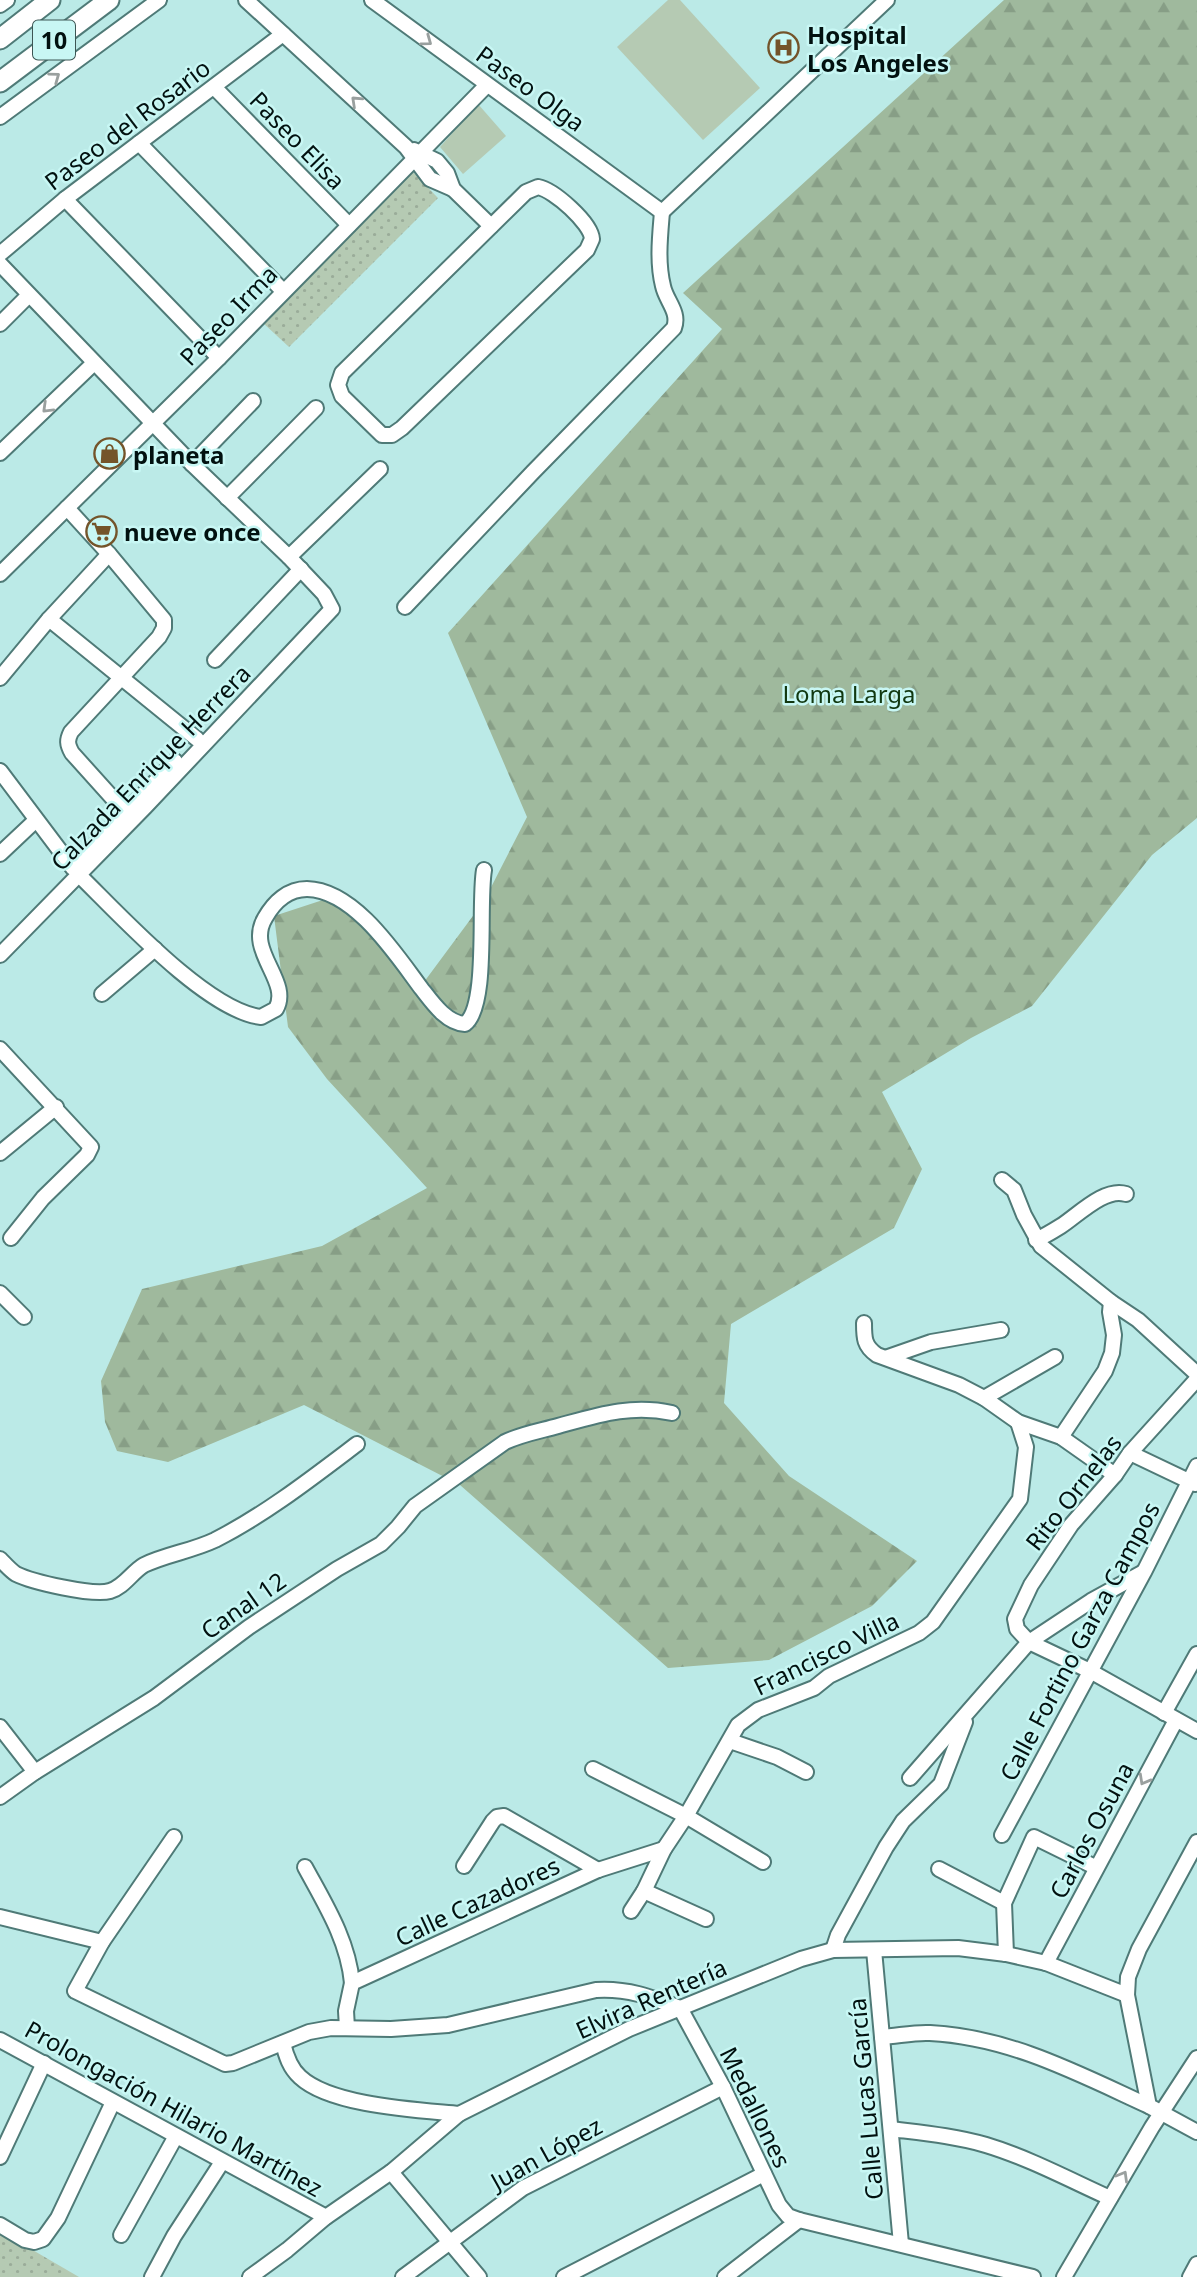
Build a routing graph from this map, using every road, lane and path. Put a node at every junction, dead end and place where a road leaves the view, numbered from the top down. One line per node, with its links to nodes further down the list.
1 (7, 0): 8 (street)
2 (50, 0): 11 (highway, 10)
3 (109, 0): 9 (highway, 10)
4 (159, 0): 16 (street, one-way to 4)
5 (246, 0): 10 (street)
6 (372, 0): 14 (street, Paseo Olga, one-way to 14)
7 (887, 0): 20 (street)
8 (0, 5)
9 (67, 30): 12 (highway); 13 (highway, 10)
10 (284, 34): 15 (street, Paseo del Rosario); 18 (street, one-way to 10)
11 (0, 39)
12 (0, 68)
13 (0, 82)
14 (487, 85): 18 (street, Paseo Irma); 20 (street, Paseo Olga)
15 (214, 87): 17 (street, Paseo del Rosario); 21 (street, Paseo Elisa)
16 (0, 117)
17 (139, 143): 19 (street, Paseo del Rosario); 25 (street)
18 (414, 153): 21 (street, Paseo Irma); 22 (street)
19 (65, 199): 23 (street, Paseo del Rosario); 28 (street)
20 (662, 212): 43 (street)
21 (349, 225): 25 (street, Paseo Irma)
22 (491, 226): 22 (street)
23 (0, 254)
24 (0, 264): 26 (street)
25 (283, 291): 28 (street, Paseo Irma)
26 (28, 296): 27 (street); 29 (street)
27 (0, 324)
28 (219, 358): 32 (street, Paseo Irma)
29 (94, 363): 32 (street); 33 (street, one-way to 33)
30 (253, 401): 34 (street)
31 (316, 408): 36 (street)
32 (153, 424): 34 (street); 37 (street, Paseo Irma)
33 (0, 453)
34 (192, 464): 36 (street)
35 (380, 469): 39 (street)
36 (227, 498): 39 (street)
37 (67, 508): 38 (street); 41 (street, Paseo Irma)
38 (109, 554): 44 (street); 47 (street)
39 (289, 558): 40 (street)
40 (301, 569): 42 (street); 45 (street)
41 (0, 574)
42 (330, 605): 48 (street, Calzada Enrique Herrera); 54 (street, Calzada Enrique Herrera)
43 (405, 607)
44 (49, 619): 46 (street); 47 (street)
45 (215, 660)
46 (0, 678)
47 (122, 679): 48 (street); 50 (street)
48 (197, 739): 50 (street, Calzada Enrique Herrera)
49 (0, 771): 51 (street)
50 (126, 813): 54 (street, Calzada Enrique Herrera)
51 (36, 820): 52 (street); 54 (street)
52 (0, 854)
53 (484, 870): 56 (street)
54 (76, 871): 55 (street, Calzada Enrique Herrera); 56 (street)
55 (1, 947)
56 (155, 949): 57 (street)
57 (102, 994)
58 (0, 1049): 59 (street)
59 (56, 1107): 60 (street); 63 (street)
60 (0, 1153)
61 (1002, 1180): 64 (street)
62 (1126, 1194): 64 (street)
63 (11, 1238)
64 (1036, 1240): 66 (street)
65 (0, 1293): 67 (street)
66 (1111, 1302): 72 (street); 76 (street)
67 (24, 1317)
68 (864, 1323): 70 (street)
69 (1001, 1330): 70 (street)
70 (888, 1357): 73 (street)
71 (1055, 1357): 73 (street)
72 (1197, 1377): 78 (street, Rito Ornelas)
73 (984, 1398): 75 (street)
74 (672, 1413): 93 (street, Canal 12)
75 (1018, 1422): 76 (street); 91 (street, Francisco Villa)
76 (1061, 1437): 80 (street)
77 (357, 1444): 82 (street)
78 (1130, 1453): 80 (street, Rito Ornelas); 81 (street)
79 (1197, 1466): 81 (street, Calle Fortino Garza Campos)
80 (1115, 1475): 84 (street, Rito Ornelas)
81 (1193, 1483): 83 (street, Calle Fortino Garza Campos)
82 (0, 1559)
83 (1144, 1572): 84 (street); 86 (street, Calle Fortino Garza Campos)
84 (1029, 1642): 86 (street); 87 (street)
85 (1197, 1654): 88 (street, Carlos Osuna)
86 (1090, 1671): 88 (street); 98 (street, Calle Fortino Garza Campos)
87 (968, 1714): 95 (street); 114 (street)
88 (1170, 1716): 90 (street); 105 (street, Carlos Osuna, one-way to 105)
89 (0, 1727): 93 (street)
90 (1197, 1731)
91 (730, 1741): 94 (street); 97 (street)
92 (593, 1769): 97 (street)
93 (35, 1772): 96 (street, Canal 12)
94 (806, 1772)
95 (910, 1778)
96 (0, 1797)
97 (686, 1816): 101 (street); 102 (street)
98 (1005, 1829)
99 (174, 1838): 113 (street)
100 (1197, 1842): 119 (street)
101 (664, 1849): 107 (street, Calle Cazadores); 108 (street)
102 (763, 1862)
103 (464, 1866): 107 (street)
104 (305, 1867): 118 (street)
105 (1096, 1867): 109 (street); 117 (street, Carlos Osuna)
106 (939, 1868): 109 (street)
107 (598, 1870): 118 (street, Calle Cazadores)
108 (644, 1891): 110 (street); 112 (street)
109 (1004, 1903): 116 (street)
110 (631, 1911)
111 (0, 1917): 113 (street)
112 (706, 1919)
113 (102, 1942): 124 (street)
114 (833, 1950): 115 (street, Elvira Rentería); 120 (street, Elvira Rentería)
115 (874, 1950): 116 (street, Elvira Rentería); 122 (street, Calle Lucas García)
116 (1006, 1954): 117 (street, Elvira Rentería)
117 (1046, 1963): 119 (street, Elvira Rentería)
118 (352, 1983): 121 (street)
119 (1127, 1995): 129 (street)
120 (680, 2008): 121 (street); 127 (street, Medallones); 130 (street, Elvira Rentería)
121 (347, 2028): 124 (street)
122 (882, 2037): 129 (street); 131 (street, Calle Lucas García)
123 (0, 2040): 126 (street, Prolongación Hilario Martínez)
124 (283, 2043): 130 (street)
125 (1197, 2058): 129 (street)
126 (44, 2063): 128 (street, Prolongación Hilario Martínez); 134 (street)
127 (723, 2087): 137 (street, Medallones); 143 (street, Juan López)
128 (113, 2102): 133 (street, Prolongación Hilario Martínez); 141 (street)
129 (1155, 2110): 132 (street); 138 (street, one-way to 129)
130 (459, 2114): 136 (street, Elvira Rentería)
131 (891, 2129): 138 (street); 144 (street, Calle Lucas García)
132 (1197, 2132)
133 (176, 2136): 135 (street, Prolongación Hilario Martínez); 142 (street)
134 (0, 2157)
135 (222, 2162): 139 (street, Prolongación Hilario Martínez); 146 (street)
136 (391, 2172): 139 (street, Elvira Rentería); 143 (street)
137 (764, 2174): 140 (street, Medallones); 150 (street)
138 (1110, 2198): 153 (street)
139 (326, 2217): 147 (street, Elvira Rentería)
140 (799, 2220): 144 (street); 151 (street)
141 (0, 2225)
142 (121, 2235)
143 (448, 2241): 148 (street, Juan López); 149 (street)
144 (901, 2244): 152 (street)
145 (1197, 2264): 154 (street)
146 (152, 2277)
147 (250, 2277)
148 (403, 2277)
149 (479, 2277)
150 (564, 2277)
151 (725, 2277)
152 (1032, 2277)
153 (1064, 2277)
154 (1190, 2277)

